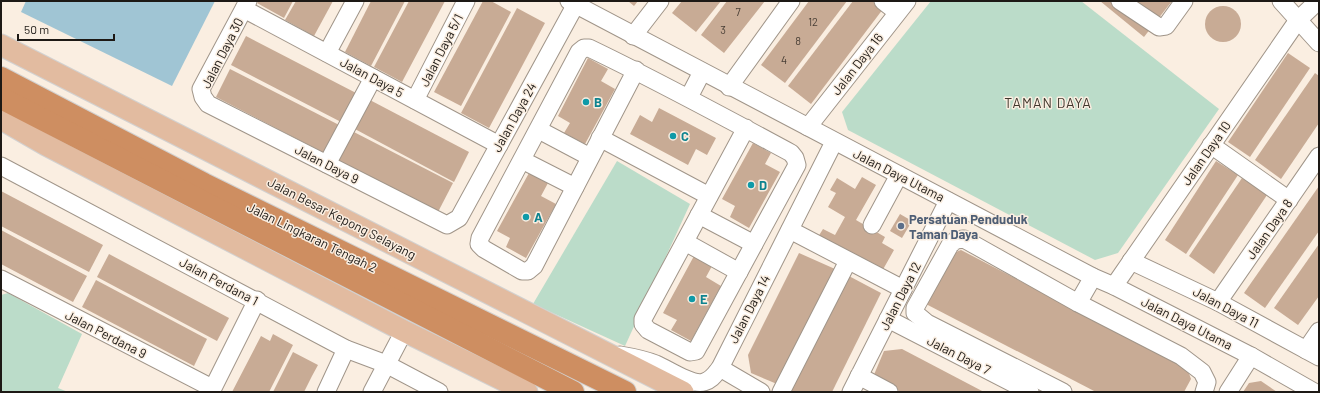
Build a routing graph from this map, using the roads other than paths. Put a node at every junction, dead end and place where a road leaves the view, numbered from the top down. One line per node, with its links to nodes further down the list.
1 (355, 1): 17 (street)
2 (466, 1): 25 (street, Jalan Daya 5/1)
3 (660, 1): 14 (street)
4 (791, 1): 22 (street)
5 (884, 1): 12 (street)
6 (1120, 1): 7 (street)
7 (1184, 1)
8 (1281, 1): 13 (street)
9 (1318, 1): 13 (street, Jalan Daya 10)
10 (572, 3): 14 (street, Jalan Daya Utama); 33 (street, Jalan Daya 24)
11 (246, 5): 17 (street, Jalan Daya 5); 26 (street, Jalan Daya 30)
12 (902, 7): 28 (street, Jalan Daya 16)
13 (1298, 20): 15 (street); 34 (street, Jalan Daya 10)
14 (634, 36): 19 (street, Jalan Daya Utama)
15 (1319, 44)
16 (1, 45): 66 (main road, Jalan Besar Kepong Selayang)
17 (327, 53): 21 (street, Jalan Daya 5)
18 (636, 70): 24 (street); 30 (street); 31 (street)
19 (702, 72): 22 (street, Jalan Daya Utama); 24 (street)
20 (1, 78): 42 (highway, Jalan Lingkaran Tengah 2)
21 (373, 78): 25 (street, Jalan Daya 5); 38 (street)
22 (729, 87): 28 (street, Jalan Daya Utama)
23 (1, 98): 42 (highway, Jalan Lingkaran Tengah 2)
24 (688, 98): 29 (street)
25 (415, 100): 33 (street, Jalan Daya 5)
26 (208, 104): 38 (street, Jalan Daya 9)
27 (1, 119): 63 (main road)
28 (808, 127): 32 (street, Jalan Daya Utama)
29 (746, 128): 43 (street); 51 (street)
30 (539, 130): 36 (street); 37 (street)
31 (600, 138): 36 (street); 43 (street)
32 (834, 142): 40 (street, Jalan Daya Utama); 49 (street, Jalan Daya 14)
33 (499, 145): 47 (street, Jalan Daya 24)
34 (1211, 146): 44 (street); 53 (street, Jalan Daya 10)
35 (1319, 156): 44 (street, Jalan Daya 8)
36 (590, 157): 41 (street)
37 (522, 160): 41 (street); 41 (street)
38 (327, 164): 47 (street, Jalan Daya 9)
39 (1, 166): 59 (street, Jalan Perdana 1)
40 (899, 175): 45 (street, Jalan Daya Utama); 48 (street)
41 (575, 187)
42 (199, 191): 79 (highway, Jalan Lingkaran Tengah 2); 80 (highway, Jalan Lingkaran Tengah 2)
43 (709, 196): 46 (street)
44 (1289, 200): 60 (street, Jalan Daya 8)
45 (948, 201): 55 (street, Jalan Daya Utama); 58 (street, Jalan Daya 12)
46 (699, 215): 50 (street); 51 (street)
47 (447, 225)
48 (872, 226)
49 (790, 230): 52 (street); 70 (street, Jalan Daya 14)
50 (685, 242): 54 (street); 54 (street)
51 (754, 244): 54 (street)
52 (848, 260): 58 (street); 83 (street)
53 (1132, 261): 57 (street, Jalan Daya 10); 60 (street, Jalan Daya 11)
54 (739, 272)
55 (1093, 277): 57 (street, Jalan Daya Utama); 61 (street)
56 (1, 279): 73 (street, Jalan Perdana 9)
57 (1114, 286): 68 (street, Jalan Daya Utama)
58 (903, 289): 62 (street, Jalan Daya 12)
59 (256, 300): 65 (street, Jalan Perdana 1); 73 (street)
60 (1218, 302): 67 (street, Jalan Daya 11)
61 (1078, 303): 72 (street); 87 (street)
62 (888, 319): 71 (street, Jalan Daya 12); 72 (street, Jalan Daya 7)
63 (404, 330): 69 (street); 78 (main road)
64 (1319, 331): 67 (street)
65 (346, 349): 69 (street, Jalan Perdana 1); 75 (street)
66 (609, 354): 70 (street, Jalan Daya 14); 81 (main road, Jalan Besar Kepong Selayang)
67 (1312, 354)
68 (1251, 356): 74 (street, Jalan Daya Utama); 88 (street)
69 (386, 364): 76 (street); 77 (street, Jalan Perdana 1)
70 (720, 368): 82 (street)
71 (859, 376): 84 (street, Jalan Daya 12); 85 (street)
72 (1033, 388): 86 (street)
73 (212, 390)
74 (1307, 390)
75 (326, 392)
76 (372, 392)
77 (439, 392)
78 (527, 392)
79 (573, 392)
80 (625, 392)
81 (683, 392)
82 (761, 392)
83 (781, 392)
84 (851, 392)
85 (889, 392)
86 (1063, 392)
87 (1204, 392)
88 (1228, 392)

